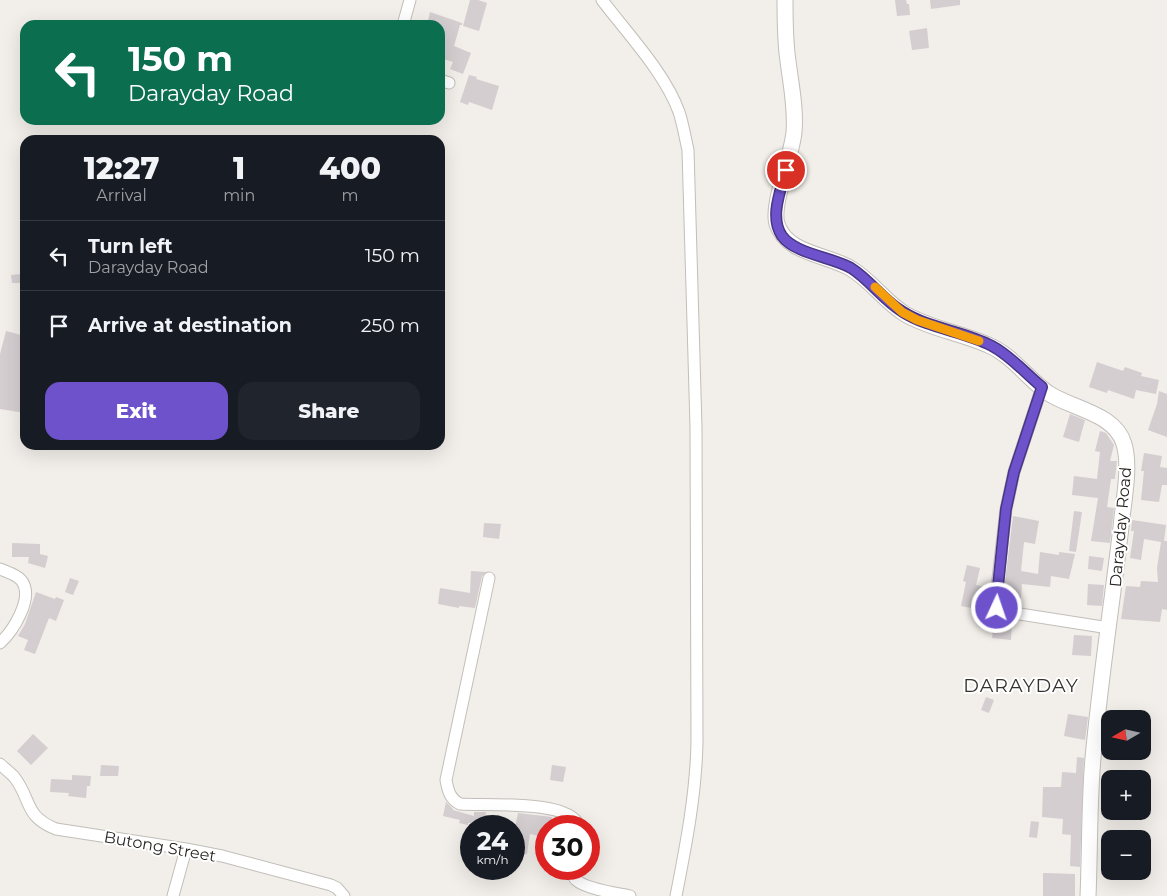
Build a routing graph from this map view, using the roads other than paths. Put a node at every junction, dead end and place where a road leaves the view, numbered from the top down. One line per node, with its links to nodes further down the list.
1 (410, 0): 4 (street)
2 (602, 0): 17 (street)
3 (785, 0): 5 (street, Darayday Road)
4 (404, 20)
5 (1042, 387): 8 (street, Darayday Road); 8 (street)
6 (0, 569): 9 (street)
7 (489, 578): 11 (street)
8 (1109, 628): 18 (street, Darayday Road)
9 (0, 643)
10 (0, 764): 12 (street, Butong Street)
11 (568, 815)
12 (186, 849): 14 (street); 15 (street, Butong Street)
13 (576, 880): 16 (street)
14 (173, 896)
15 (344, 896)
16 (630, 896)
17 (676, 896)
18 (1088, 896)

